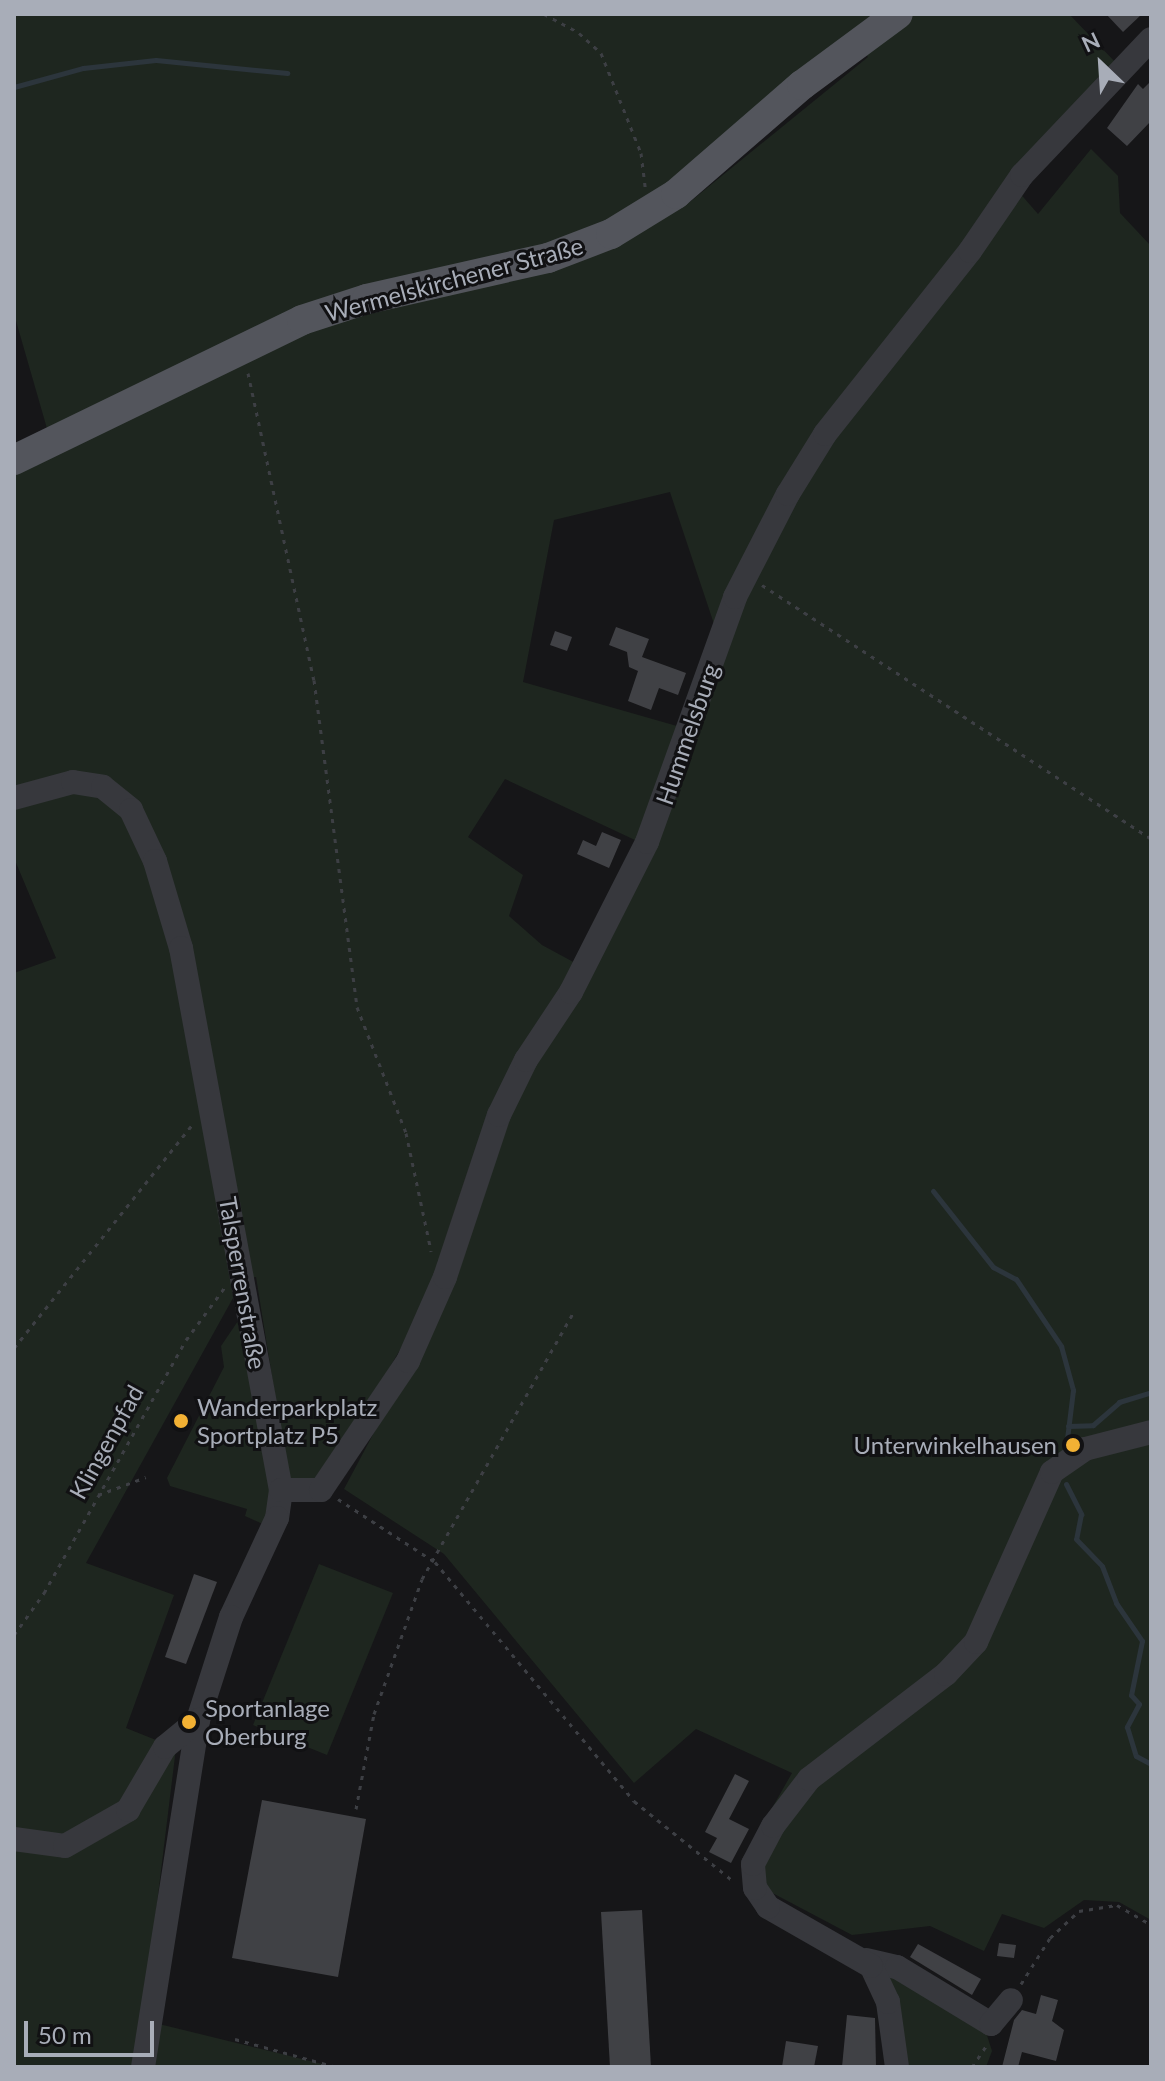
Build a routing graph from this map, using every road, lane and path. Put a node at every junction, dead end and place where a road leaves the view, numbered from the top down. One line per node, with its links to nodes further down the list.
1 (544, 14): 4 (path)
2 (898, 14): 4 (main road, Wermelskirchener Straße)
3 (1151, 39): 7 (street, Hummelsburg)
4 (638, 219): 5 (main road, Wermelskirchener Straße)
5 (243, 346): 6 (main road, Wermelskirchener Straße); 11 (path)
6 (14, 460)
7 (744, 574): 9 (path); 11 (street, Hummelsburg)
8 (14, 798): 10 (street, Talsperrenstraße)
9 (1151, 839)
10 (210, 1105): 12 (street, Talsperrenstraße); 14 (path)
11 (445, 1277): 18 (street, Hummelsburg)
12 (243, 1280): 17 (street, Talsperrenstraße); 19 (path, Klingenpfad)
13 (575, 1310): 20 (path)
14 (14, 1348)
15 (1151, 1432): 25 (street)
16 (146, 1477): 19 (path)
17 (281, 1490): 18 (street); 22 (street, Talsperrenstraße)
18 (321, 1490): 20 (path)
19 (95, 1496): 21 (path, Klingenpfad)
20 (435, 1562): 23 (path); 25 (path)
21 (14, 1635)
22 (198, 1720): 24 (street); 31 (street, Talsperrenstraße)
23 (356, 1809)
24 (14, 1839)
25 (759, 1897): 27 (street)
26 (1151, 1925): 28 (path)
27 (866, 1960): 28 (street); 33 (street)
28 (1011, 2000)
29 (992, 2037): 34 (path)
30 (235, 2039): 32 (path)
31 (143, 2067)
32 (336, 2067)
33 (897, 2067)
34 (972, 2067)

